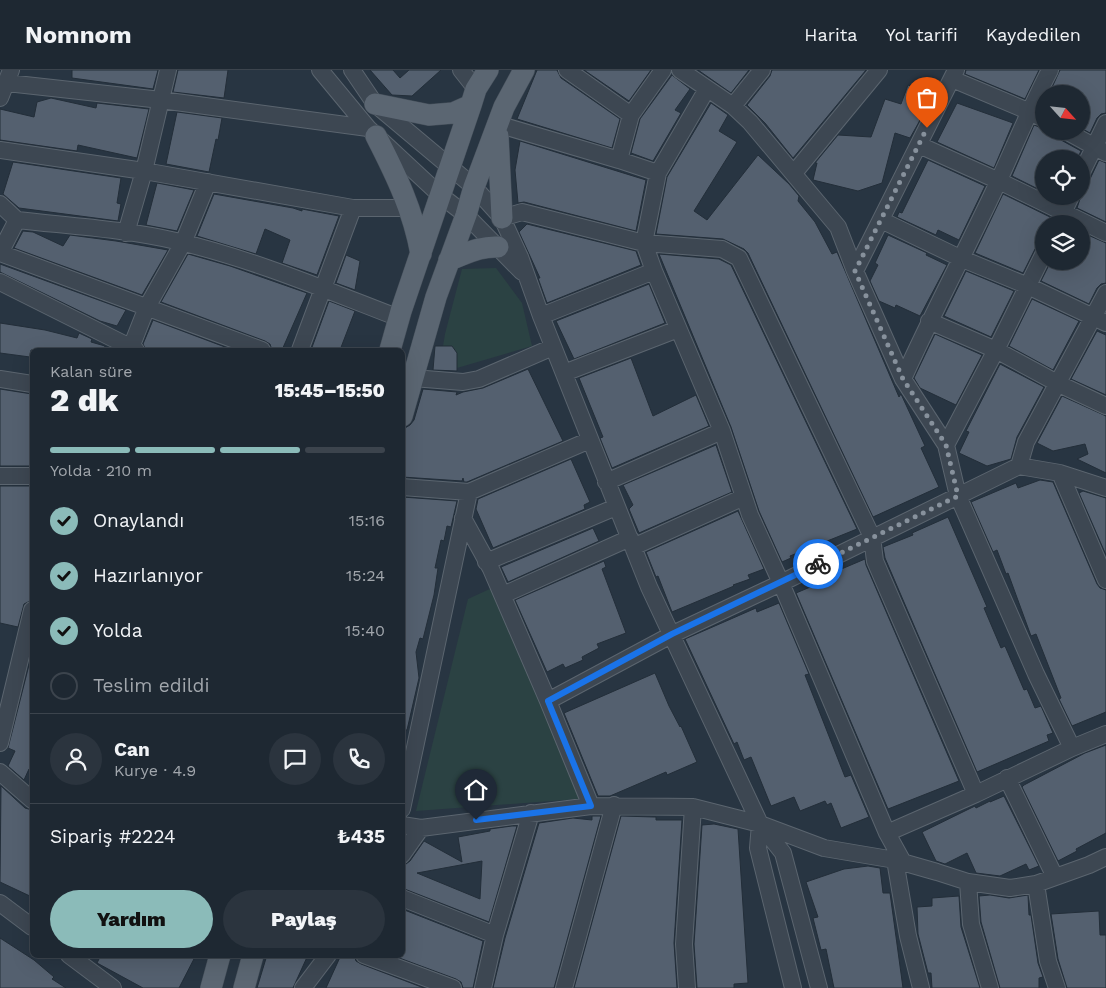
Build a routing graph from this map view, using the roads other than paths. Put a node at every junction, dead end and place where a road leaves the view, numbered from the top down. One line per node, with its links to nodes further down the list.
1 (168, 70): 18 (street)
2 (320, 70): 26 (street)
3 (352, 70): 19 (street)
4 (461, 70): 16 (street)
5 (488, 70): 16 (main road)
6 (524, 70): 25 (main road)
7 (567, 70): 23 (street)
8 (663, 70): 23 (street)
9 (680, 70): 15 (street)
10 (762, 70): 20 (street)
11 (879, 70): 36 (street)
12 (1050, 70): 21 (street)
13 (954, 75): 21 (street); 28 (street)
14 (9, 76): 17 (street); 18 (street)
15 (707, 89): 20 (street); 35 (street)
16 (474, 97): 19 (main road); 33 (main road)
17 (0, 98)
18 (161, 100): 26 (street); 34 (street)
19 (376, 104): 33 (street)
20 (733, 106): 36 (street)
21 (1028, 111): 22 (street); 37 (street)
22 (1035, 114)
23 (631, 115): 31 (street)
24 (1106, 123): 29 (street)
25 (498, 124): 31 (street); 39 (main road); 46 (main road)
26 (372, 132): 40 (street); 43 (main road)
27 (1083, 140): 29 (street)
28 (919, 145): 37 (street); 48 (street)
29 (1100, 149): 32 (street)
30 (0, 150): 34 (street)
31 (619, 160): 35 (street)
32 (1090, 162)
33 (449, 166): 39 (street); 40 (main road)
34 (144, 171): 38 (street); 50 (street)
35 (658, 173): 53 (street)
36 (794, 173): 61 (street)
37 (998, 181): 45 (street); 57 (street)
38 (208, 182): 42 (street); 52 (street)
39 (474, 187): 44 (main road); 46 (street)
40 (440, 195): 44 (street); 56 (main road)
41 (0, 204): 47 (street)
42 (353, 208): 43 (street); 65 (street)
43 (410, 208): 56 (main road)
44 (466, 215): 54 (street); 58 (main road)
45 (1056, 215)
46 (502, 218): 53 (street); 62 (street)
47 (17, 220): 50 (street); 55 (street)
48 (881, 220): 57 (street); 61 (street)
49 (1090, 228): 51 (street)
50 (126, 232): 52 (street)
51 (1106, 233)
52 (183, 243): 65 (street); 67 (street)
53 (644, 243): 60 (street); 103 (street)
54 (498, 247): 58 (main road); 62 (street)
55 (0, 253): 67 (street)
56 (421, 254): 69 (main road)
57 (960, 258): 64 (street); 71 (street)
58 (449, 260): 81 (main road)
59 (1036, 270): 64 (street)
60 (654, 271): 68 (street); 72 (street)
61 (855, 271): 83 (street)
62 (526, 275): 68 (street)
63 (0, 282): 74 (street)
64 (1028, 286): 70 (street); 79 (street)
65 (323, 288): 69 (street); 77 (street)
66 (1106, 294): 70 (street)
67 (147, 307): 75 (street); 76 (street)
68 (541, 316): 73 (street)
69 (399, 318): 78 (main road)
70 (1100, 320): 85 (street)
71 (929, 321): 79 (street); 83 (street)
72 (678, 329): 80 (street); 88 (street)
73 (553, 347): 80 (street); 81 (street)
74 (131, 348)
75 (133, 348)
76 (257, 348)
77 (301, 348)
78 (391, 348)
79 (996, 350): 85 (street); 90 (street)
80 (564, 373): 89 (street)
81 (413, 378): 86 (main road)
82 (0, 379): 84 (street)
83 (903, 379): 90 (street)
84 (30, 384)
85 (1059, 384): 87 (street); 91 (street)
86 (405, 406)
87 (1106, 406)
88 (722, 431): 95 (street); 100 (street)
89 (590, 440): 95 (street); 98 (street)
90 (946, 445): 99 (street)
91 (1020, 466): 92 (street); 99 (street)
92 (1060, 473): 96 (street); 106 (street)
93 (0, 476): 94 (street)
94 (30, 476)
95 (606, 482): 101 (street)
96 (1105, 485)
97 (405, 487): 98 (street)
98 (469, 492): 102 (street)
99 (958, 496): 103 (street); 114 (street)
100 (744, 497): 104 (street); 107 (street)
101 (616, 507): 104 (street); 105 (street)
102 (463, 518): 105 (street); 118 (street)
103 (872, 538): 107 (street); 117 (street)
104 (631, 543): 108 (street); 110 (street)
105 (486, 562): 108 (street)
106 (1106, 580)
107 (781, 583): 110 (street); 127 (street)
108 (502, 595): 111 (street)
109 (30, 618): 113 (street)
110 (672, 634): 111 (street); 124 (street)
111 (548, 701): 121 (street)
112 (1106, 734): 114 (street)
113 (0, 743)
114 (1072, 748): 116 (street)
115 (0, 772): 119 (street)
116 (1007, 778): 117 (street); 131 (street)
117 (976, 794): 127 (street)
118 (405, 795)
119 (30, 798)
120 (614, 805): 121 (street); 122 (street); 149 (street)
121 (591, 806): 123 (street)
122 (693, 807): 124 (street); 150 (street)
123 (531, 813): 126 (street); 137 (street)
124 (760, 824): 129 (street); 151 (street); 152 (street)
125 (405, 825): 126 (street)
126 (421, 828): 128 (street)
127 (887, 833): 129 (street)
128 (405, 851)
129 (899, 861): 132 (street); 153 (street)
130 (1105, 861): 131 (street)
131 (1056, 877): 133 (street)
132 (968, 882): 133 (street); 154 (street)
133 (1036, 884): 155 (street)
134 (405, 899): 137 (street)
135 (0, 903): 136 (street)
136 (30, 926)
137 (495, 935): 148 (street)
138 (73, 958): 143 (street)
139 (219, 958): 144 (main road)
140 (252, 958): 145 (main road)
141 (326, 958): 146 (street)
142 (372, 958): 147 (street)
143 (113, 988)
144 (210, 988)
145 (244, 988)
146 (303, 988)
147 (453, 988)
148 (483, 988)
149 (564, 988)
150 (687, 988)
151 (793, 988)
152 (819, 988)
153 (921, 988)
154 (990, 988)
155 (1057, 988)

